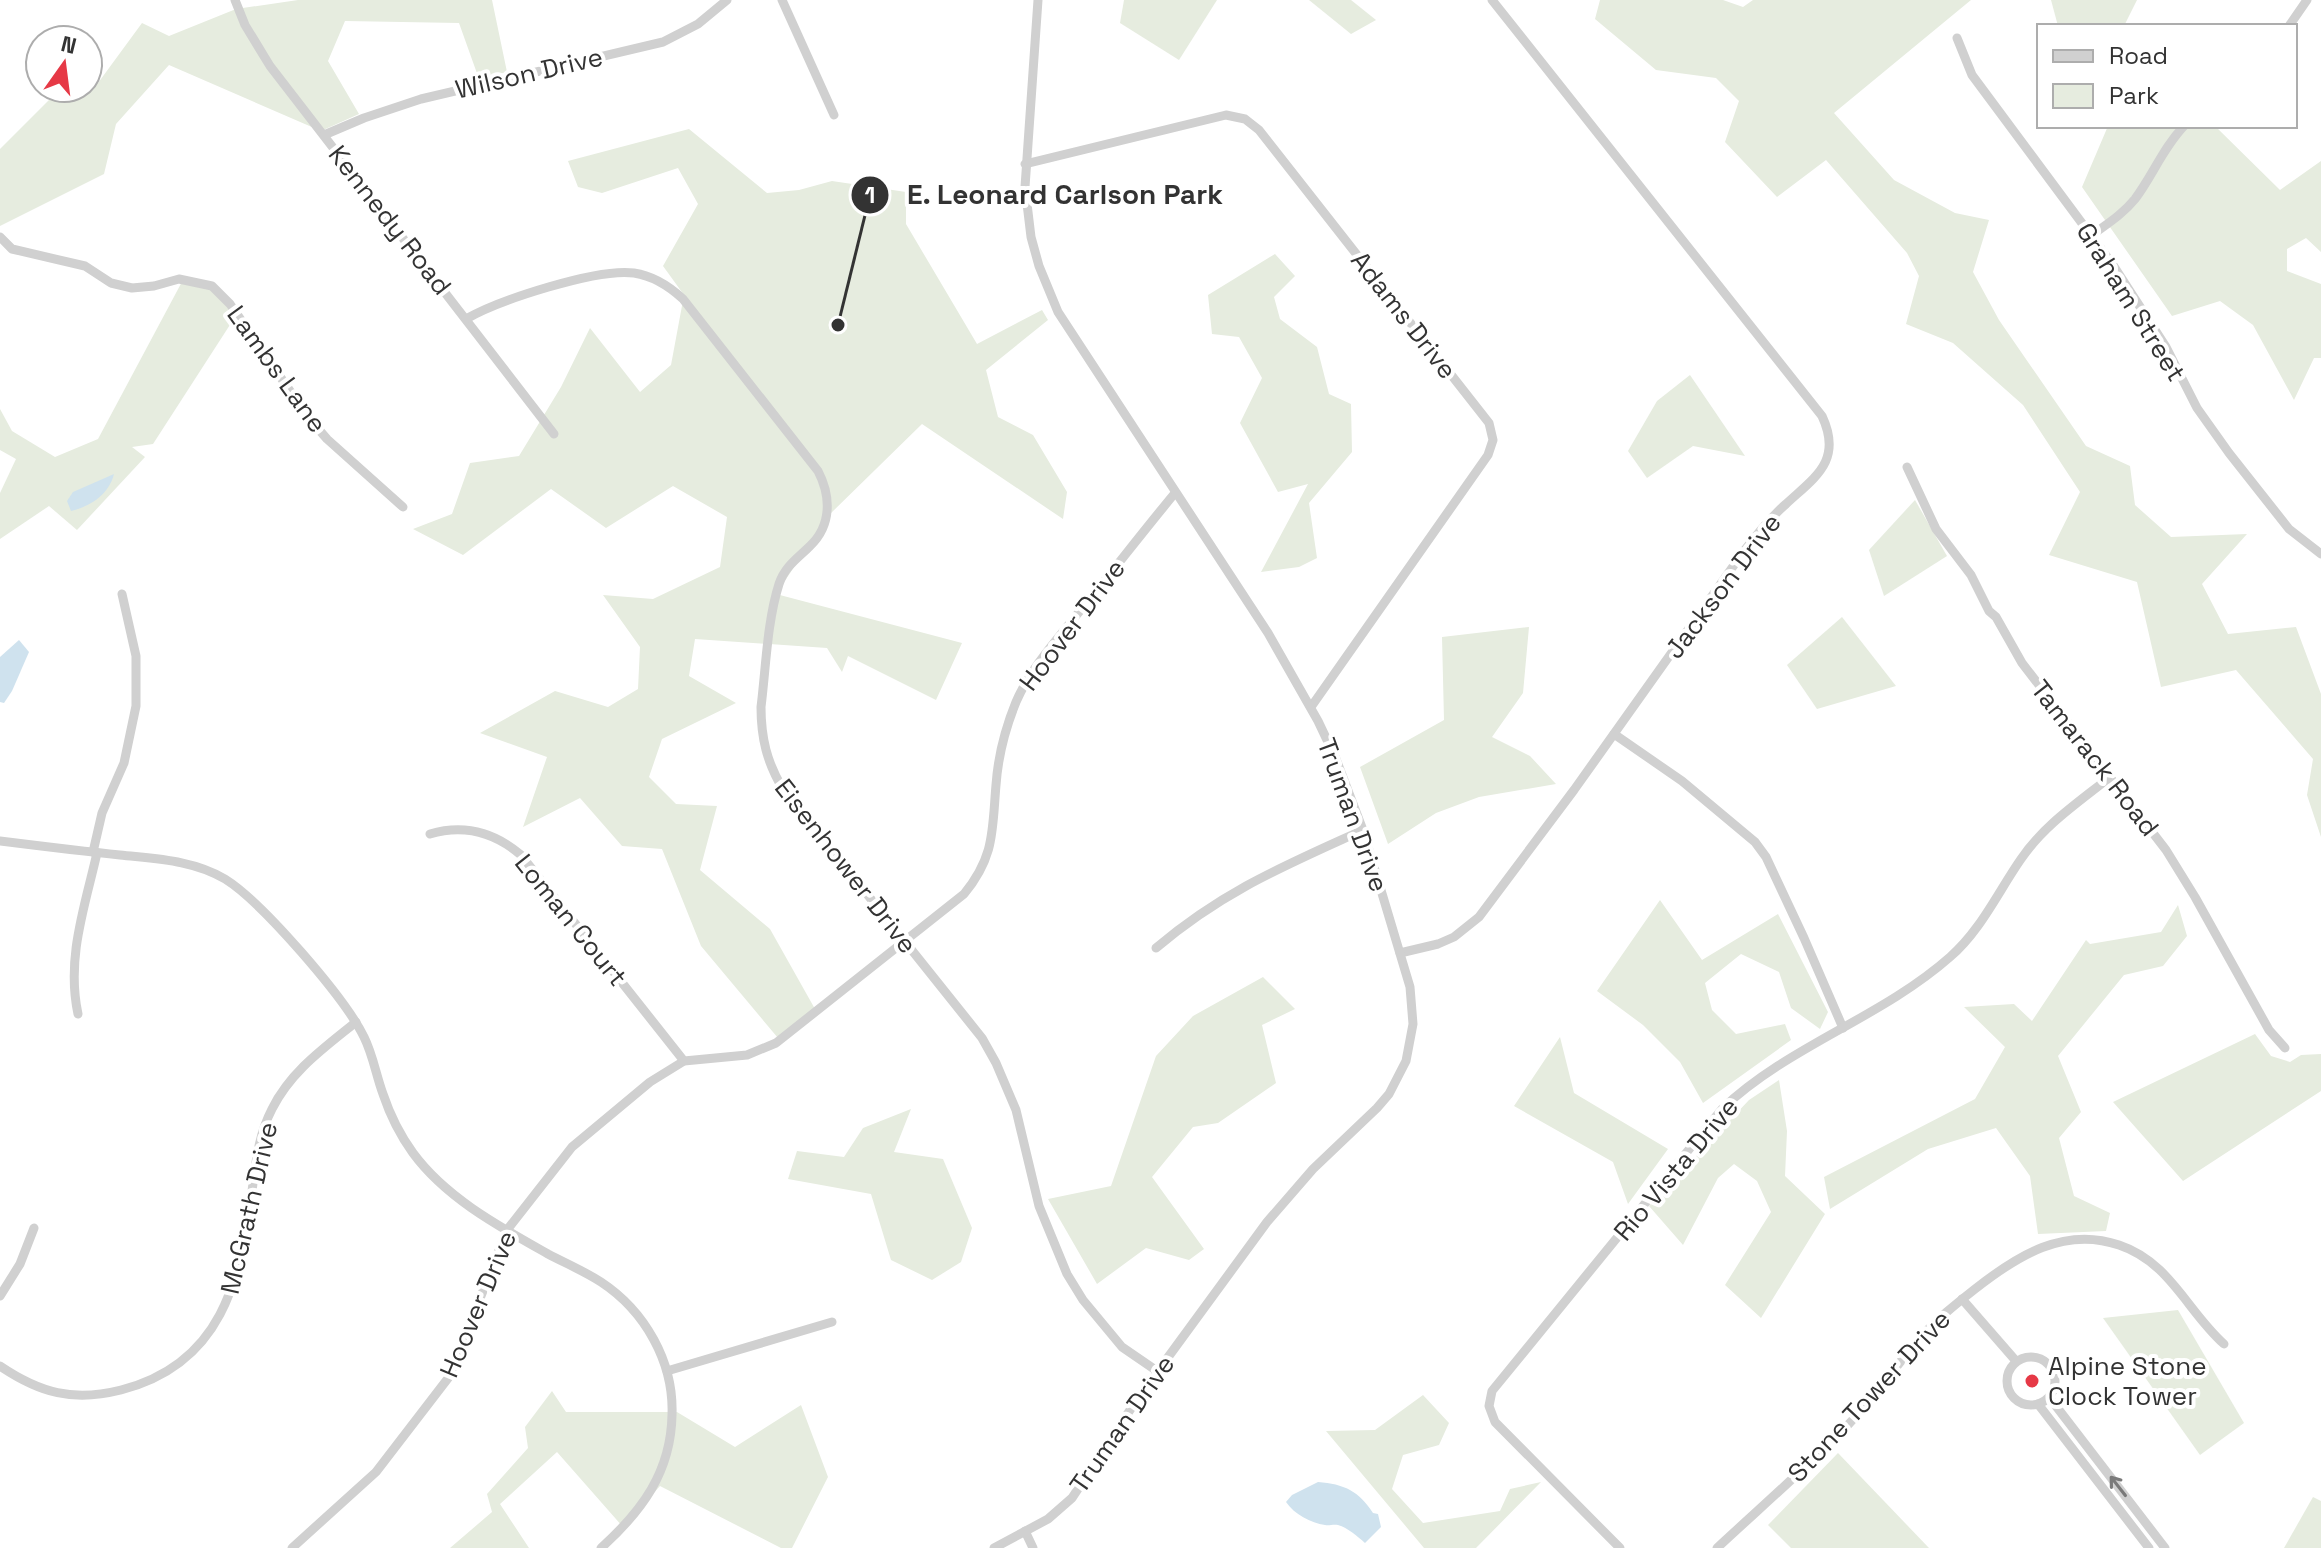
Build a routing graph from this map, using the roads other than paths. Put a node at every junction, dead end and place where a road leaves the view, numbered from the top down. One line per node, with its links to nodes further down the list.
1 (235, 0): 11 (street, Kennedy Road)
2 (727, 0): 11 (street, Wilson Drive)
3 (782, 0): 9 (street)
4 (1038, 0): 12 (street, Truman Drive)
5 (1492, 0): 23 (street, Jackson Drive)
6 (2307, 0): 7 (street)
7 (2290, 24)
8 (1957, 38): 13 (street, Graham Street)
9 (834, 115)
10 (2182, 128): 13 (street)
11 (324, 135): 15 (street, Kennedy Road)
12 (1025, 164): 18 (street, Truman Drive); 22 (street, Adams Drive)
13 (2092, 235): 20 (street, Graham Street)
14 (0, 237): 19 (street, Lambs Lane)
15 (466, 319): 16 (street, Kennedy Road); 29 (street, Eisenhower Drive)
16 (554, 434)
17 (1907, 467): 24 (street, Tamarack Road)
18 (1175, 493): 22 (street, Truman Drive); 29 (street, Hoover Drive)
19 (403, 507)
20 (2321, 554)
21 (122, 594): 28 (street)
22 (1311, 707): 25 (street, Truman Drive)
23 (1614, 734): 31 (street, Jackson Drive); 34 (street)
24 (2110, 777): 34 (street, Rio Vista Drive); 35 (street, Tamarack Road)
25 (1363, 830): 30 (street); 31 (street, Truman Drive)
26 (430, 834): 36 (street, Loman Court)
27 (0, 841): 28 (street)
28 (95, 852): 32 (street); 33 (street)
29 (903, 942): 36 (street, Hoover Drive); 46 (street, Eisenhower Drive)
30 (1156, 948)
31 (1400, 953): 46 (street, Truman Drive)
32 (78, 1014)
33 (356, 1022): 38 (street); 44 (street, McGrath Drive)
34 (1843, 1028): 54 (street, Rio Vista Drive)
35 (2285, 1048)
36 (684, 1061): 38 (street, Hoover Drive)
37 (34, 1228): 39 (street)
38 (507, 1230): 45 (street); 50 (street, Hoover Drive)
39 (0, 1296)
40 (1962, 1299): 42 (street, Stone Tower Drive); 43 (street); 55 (street, Stone Tower Drive)
41 (832, 1322): 45 (street)
42 (2224, 1344)
43 (2016, 1361): 47 (street); 48 (street)
44 (0, 1366)
45 (667, 1371): 51 (street)
46 (1157, 1371): 49 (street, Truman Drive)
47 (2049, 1397): 48 (street); 57 (street, one-way to 47)
48 (2038, 1404): 56 (street)
49 (1025, 1531): 52 (street, Truman Drive); 53 (street)
50 (292, 1548)
51 (601, 1548)
52 (994, 1548)
53 (1033, 1548)
54 (1620, 1548)
55 (1717, 1548)
56 (2149, 1548)
57 (2165, 1548)

